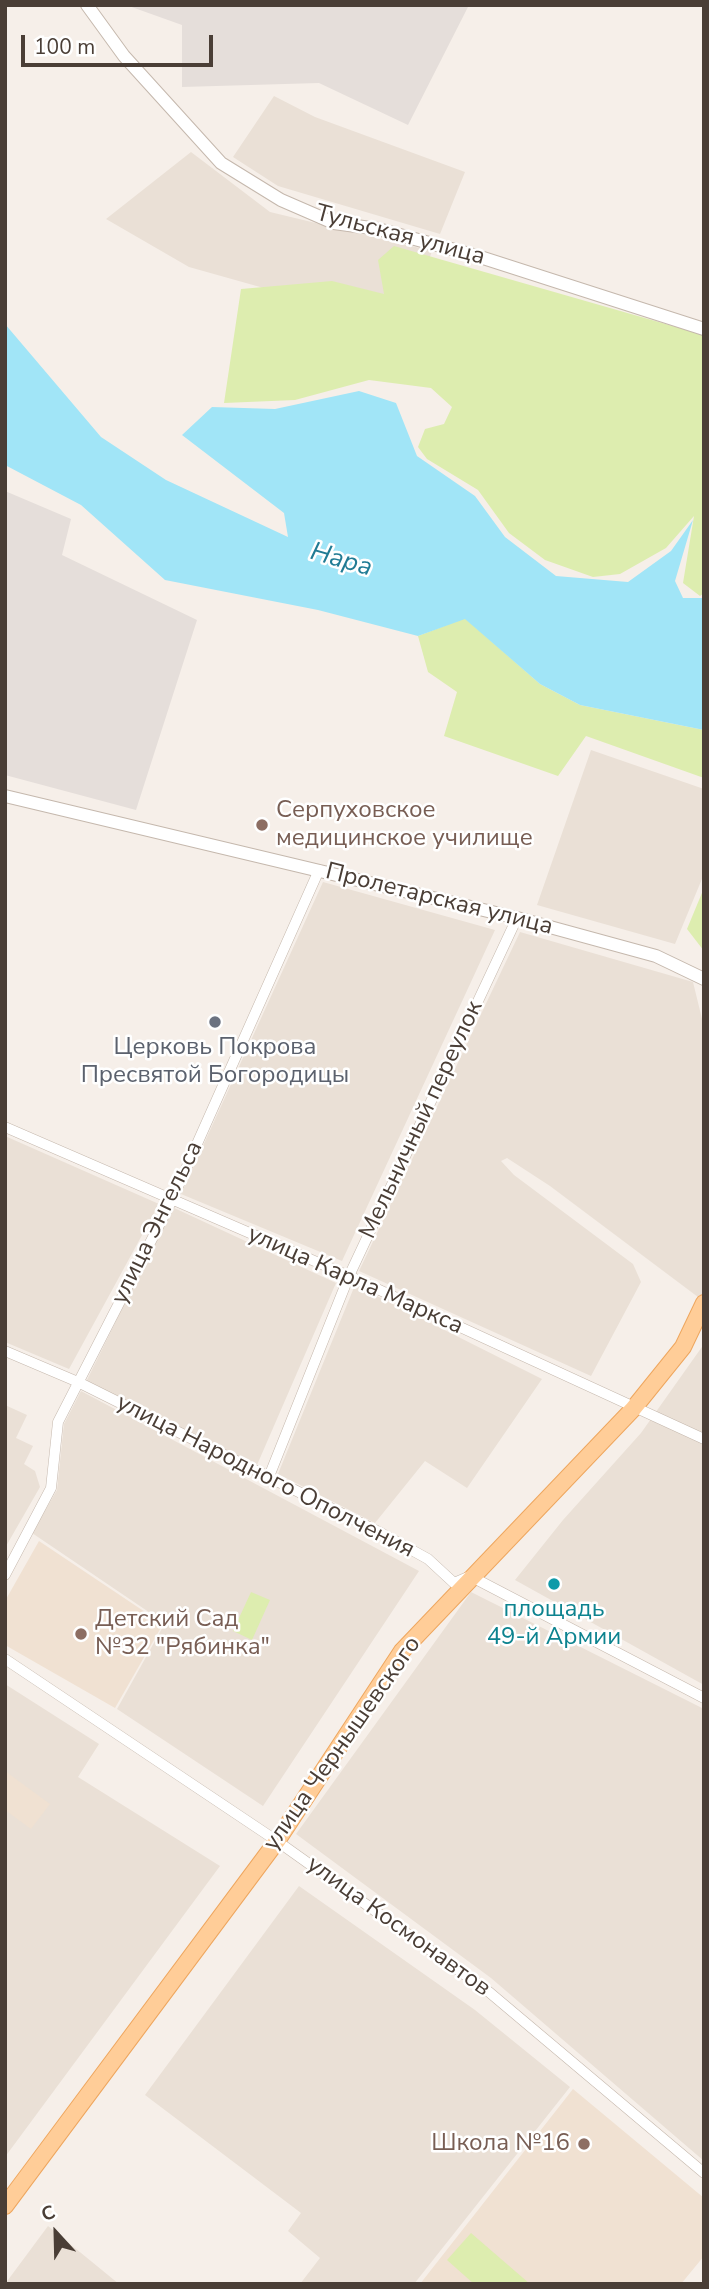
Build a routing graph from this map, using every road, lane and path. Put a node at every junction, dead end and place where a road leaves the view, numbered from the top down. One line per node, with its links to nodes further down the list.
1 (87, 5): 2 (street, Тульская улица)
2 (704, 329)
3 (5, 796): 4 (street, Пролетарская улица)
4 (319, 870): 5 (street, Пролетарская улица); 8 (street, улица Энгельса)
5 (517, 918): 6 (street, Пролетарская улица); 9 (street, Мельничный переулок)
6 (704, 979)
7 (5, 1127): 8 (street, улица Карла Маркса)
8 (172, 1200): 9 (street, улица Карла Маркса); 12 (street, улица Энгельса)
9 (349, 1276): 13 (street, улица Карла Маркса); 15 (street, Мельничный переулок)
10 (704, 1303): 13 (main road, улица Чернышевского)
11 (5, 1350): 12 (street, улица Народного Ополчения)
12 (78, 1382): 15 (street, улица Народного Ополчения); 16 (street, улица Энгельса)
13 (633, 1409): 14 (street, улица Карла Маркса); 17 (main road, улица Чернышевского)
14 (704, 1439)
15 (268, 1479): 17 (street, улица Народного Ополчения)
16 (5, 1575)
17 (470, 1576): 19 (street, улица Народного Ополчения); 20 (main road, улица Чернышевского)
18 (5, 1659): 20 (street, улица Космонавтов)
19 (704, 1698)
20 (277, 1841): 21 (street, улица Космонавтов); 22 (main road, улица Чернышевского)
21 (704, 2173)
22 (8, 2196)

